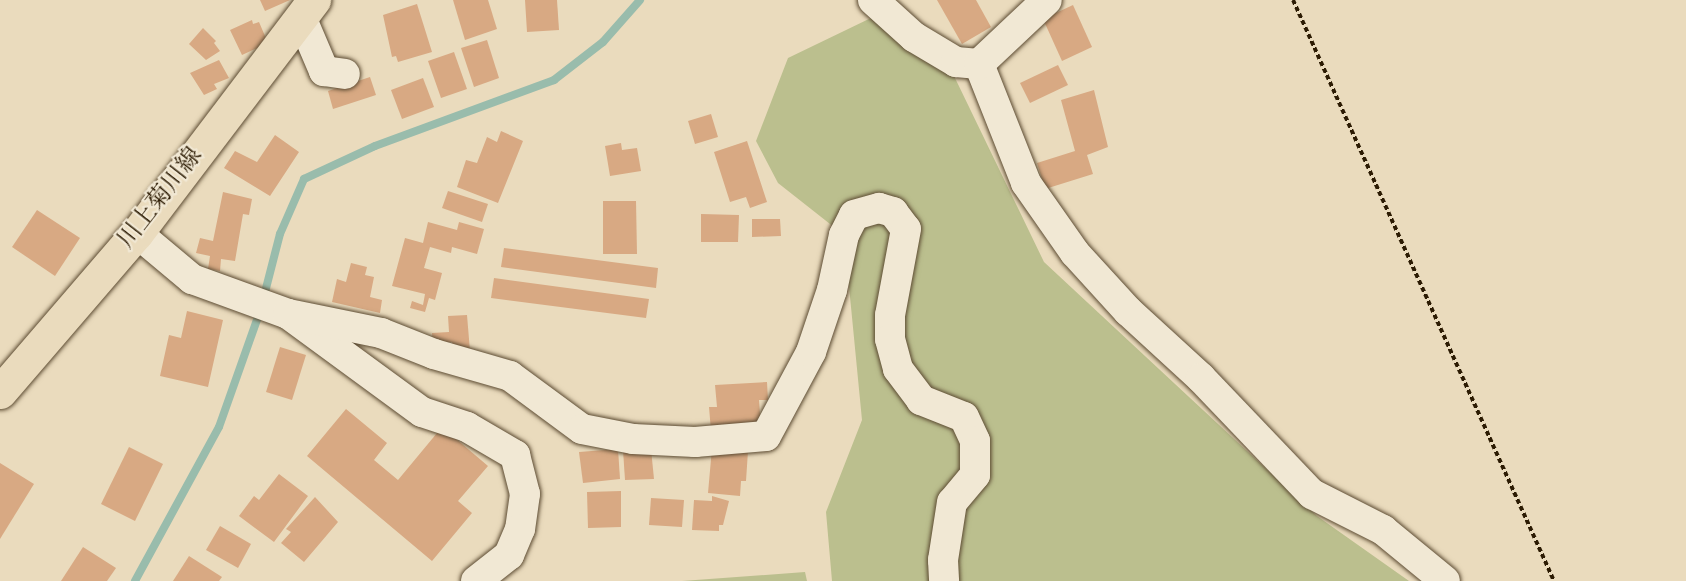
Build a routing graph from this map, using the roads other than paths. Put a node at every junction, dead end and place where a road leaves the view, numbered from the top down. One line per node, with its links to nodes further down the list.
1 (1047, 0): 4 (street)
2 (892, 5): 4 (street)
3 (308, 8): 5 (street); 6 (main road, 川上菊川線)
4 (979, 64): 11 (street)
5 (345, 74)
6 (137, 233): 7 (street); 8 (main road, 川上菊川線)
7 (269, 306): 9 (street); 10 (street)
8 (0, 392)
9 (476, 581)
10 (944, 581)
11 (1445, 581)

